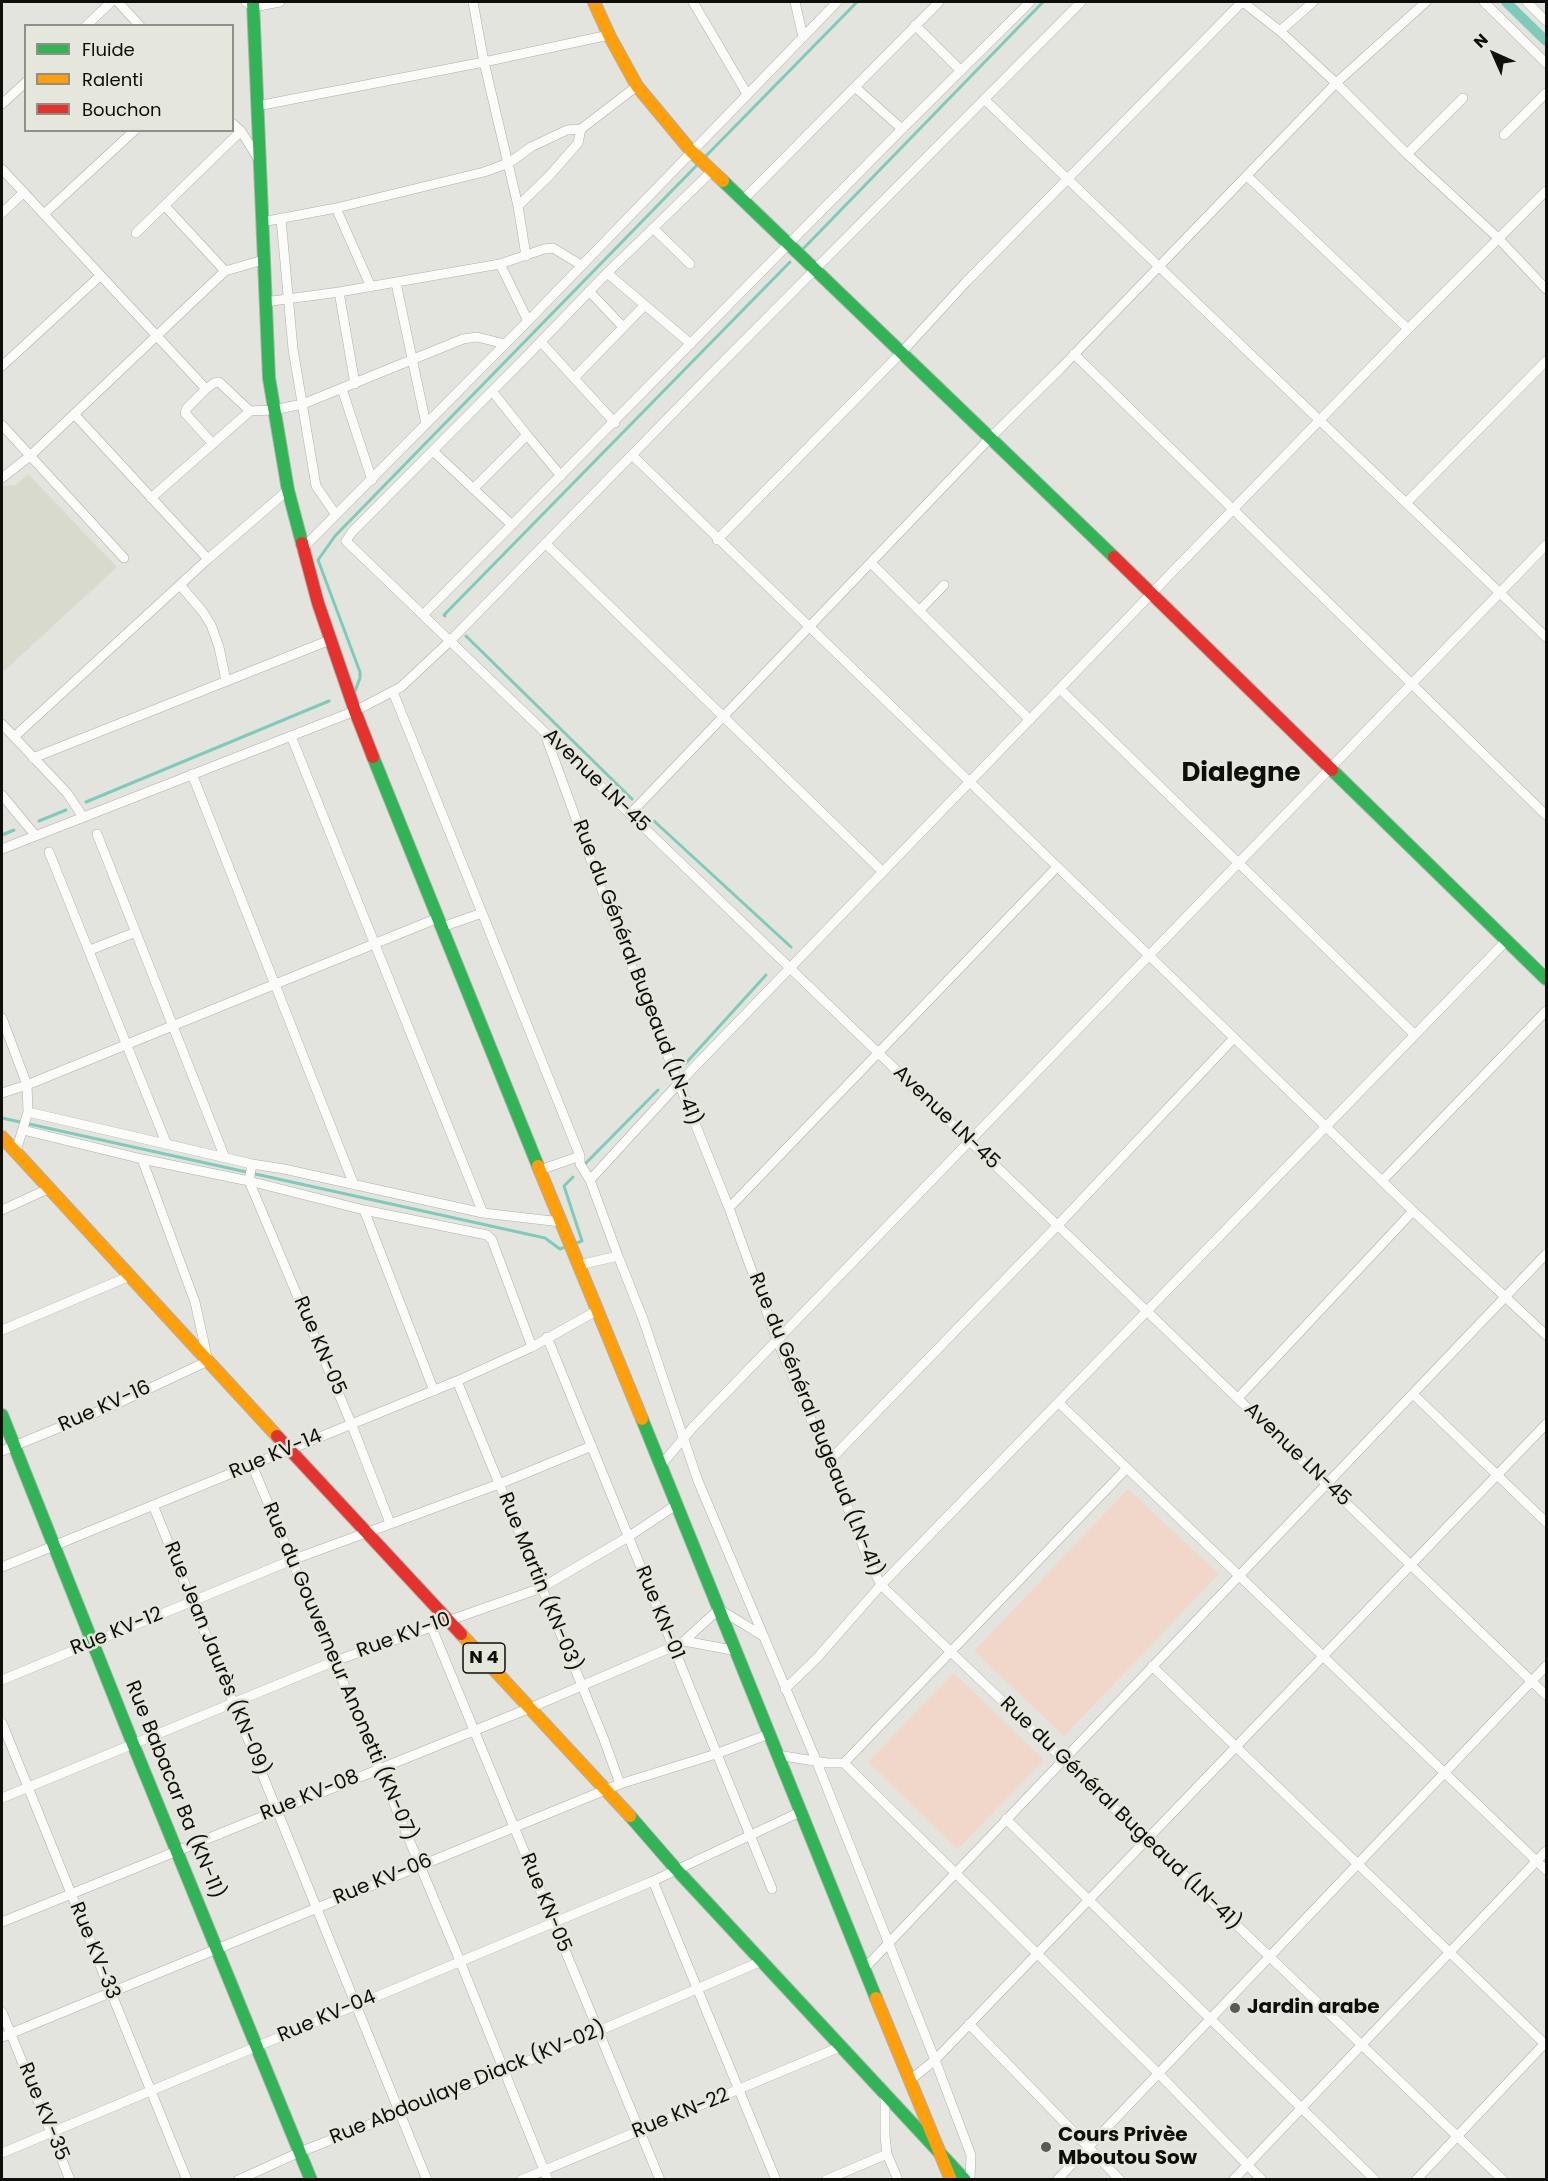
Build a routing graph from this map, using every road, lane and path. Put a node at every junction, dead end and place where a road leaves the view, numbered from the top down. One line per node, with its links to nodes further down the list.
1 (111, 2): 19 (street)
2 (118, 2): 20 (street)
3 (280, 2): 17 (street)
4 (473, 2): 25 (street)
5 (594, 2): 23 (street)
6 (693, 2): 33 (street)
7 (795, 2): 24 (street)
8 (837, 2): 24 (street)
9 (939, 2): 21 (street)
10 (1030, 2): 27 (street)
11 (1081, 2): 35 (street)
12 (1242, 2): 22 (street); 51 (street)
13 (1313, 2): 22 (street)
14 (1426, 2): 28 (street)
15 (1484, 2): 26 (street)
16 (1527, 2): 18 (street)
17 (251, 3): 37 (street)
18 (1546, 21)
19 (88, 24)
20 (138, 24)
21 (915, 25): 27 (street); 31 (street)
22 (1280, 31): 28 (street)
23 (609, 35): 25 (street); 30 (street)
24 (803, 37): 33 (street)
25 (484, 62): 37 (street); 47 (street)
26 (1546, 63)
27 (961, 71): 40 (street)
28 (1336, 83): 45 (street); 50 (street)
29 (24, 84): 36 (street)
30 (638, 86): 39 (street); 44 (street)
31 (855, 87): 40 (street); 54 (street)
32 (1546, 93): 43 (street)
33 (747, 94): 44 (street)
34 (1463, 98): 45 (street)
35 (984, 99): 51 (street); 72 (street)
36 (2, 105)
37 (257, 106): 46 (street)
38 (234, 125): 41 (street)
39 (581, 129): 47 (street); 55 (street)
40 (902, 129): 65 (street)
41 (241, 131): 46 (street); 56 (street)
42 (133, 132): 59 (street)
43 (1504, 135)
44 (693, 153): 48 (street); 70 (street)
45 (1407, 154): 64 (street)
46 (259, 160): 61 (street)
47 (509, 163): 55 (street); 57 (street)
48 (709, 168): 54 (street); 62 (street)
49 (2, 169): 53 (street)
50 (1247, 176): 71 (street); 86 (street)
51 (1067, 179): 71 (street); 91 (street)
52 (1546, 191): 64 (street)
53 (24, 192): 58 (street); 59 (street)
54 (743, 200): 65 (street)
55 (518, 206): 66 (street)
56 (166, 207): 63 (street); 73 (street)
57 (336, 208): 60 (street); 78 (street)
58 (2, 213)
59 (44, 214): 75 (street)
60 (281, 219): 61 (street); 81 (street)
61 (262, 222): 67 (street)
62 (653, 228): 69 (street); 74 (street)
63 (136, 233)
64 (1498, 238): 77 (street); 86 (street)
65 (788, 244): 72 (street); 90 (street)
66 (526, 256): 68 (street); 70 (street)
67 (263, 260): 73 (street); 82 (street)
68 (500, 264): 76 (street); 84 (street)
69 (690, 264)
70 (581, 265): 84 (street)
71 (1159, 267): 92 (street); 105 (street)
72 (814, 270): 91 (street); 113 (street)
73 (225, 271): 87 (street)
74 (607, 273): 79 (street); 83 (street)
75 (100, 276): 87 (street); 95 (street)
76 (396, 283): 78 (street); 93 (street)
77 (1544, 283)
78 (371, 287): 80 (street)
79 (589, 291): 85 (street); 88 (street)
80 (339, 292): 81 (street); 97 (street)
81 (288, 299): 82 (street); 101 (street)
82 (265, 302): 102 (street)
83 (645, 305): 85 (street); 90 (street)
84 (528, 321): 89 (street)
85 (623, 327): 96 (street)
86 (1408, 329): 105 (street)
87 (157, 336): 98 (street); 104 (street)
88 (541, 342): 96 (street); 100 (street)
89 (506, 344): 93 (street); 107 (street)
90 (691, 344): 106 (street)
91 (901, 353): 110 (street); 125 (street)
92 (1074, 354): 110 (street); 122 (street)
93 (412, 358): 97 (street); 107 (street)
94 (1546, 361): 121 (street)
95 (2, 366)
96 (574, 378): 106 (street)
97 (355, 384): 99 (street)
98 (206, 389): 103 (street); 111 (street)
99 (342, 389): 101 (street); 117 (street)
100 (492, 392): 109 (street); 112 (street)
101 (303, 404): 102 (street); 123 (street)
102 (273, 410): 103 (street); 119 (street)
103 (250, 411): 111 (street)
104 (74, 414): 114 (street); 120 (street)
105 (1320, 420): 121 (street); 122 (street)
106 (615, 423): 115 (street)
107 (426, 424): 117 (street)
108 (2, 425): 114 (street)
109 (527, 435): 115 (street); 118 (street)
110 (990, 438): 131 (street); 135 (street)
111 (213, 444): 120 (street)
112 (433, 451): 118 (street); 137 (street, Avenue LN-45)
113 (632, 455): 125 (street); 126 (street)
114 (30, 456): 116 (street); 129 (street)
115 (561, 476): 124 (street)
116 (2, 478)
117 (372, 480): 123 (street)
118 (473, 489): 124 (street)
119 (288, 490): 128 (street); 130 (street)
120 (151, 498): 130 (street)
121 (1406, 502): 134 (street)
122 (1234, 510): 135 (street); 143 (street)
123 (336, 515): 128 (street)
124 (512, 525): 137 (street)
125 (717, 540): 138 (street)
126 (545, 543): 141 (street); 147 (street)
127 (1546, 545): 134 (street)
128 (302, 549): 140 (street)
129 (124, 558)
130 (208, 559): 132 (street)
131 (871, 563): 136 (street); 138 (street)
132 (180, 585): 142 (street); 152 (street)
133 (944, 585): 136 (street)
134 (1500, 593): 139 (street); 143 (street)
135 (1151, 594): 144 (street); 154 (street)
136 (920, 610): 148 (street)
137 (423, 615): 141 (street, Avenue LN-45)
138 (810, 628): 147 (street); 156 (street)
139 (1546, 637)
140 (330, 640): 142 (street); 146 (street)
141 (450, 641): 145 (street); 150 (street, Avenue LN-45)
142 (226, 681): 153 (street)
143 (1412, 684): 154 (street); 159 (street)
144 (1060, 689): 148 (street); 165 (street)
145 (393, 692): 146 (street); 168 (street)
146 (355, 711): 151 (street); 169 (street)
147 (724, 717): 158 (street); 167 (street)
148 (1030, 720): 156 (street)
149 (2, 724): 152 (street)
150 (544, 731): 158 (street, Avenue LN-45); 185 (street, Rue du Général Bugeaud (LN-41))
151 (291, 736): 155 (street); 172 (street)
152 (14, 737): 153 (street)
153 (33, 758): 160 (street)
154 (1331, 769): 165 (street); 171 (street)
155 (192, 774): 160 (street); 177 (street)
156 (969, 783): 166 (street); 167 (street)
157 (2, 795): 162 (street)
158 (630, 814): 175 (street, Avenue LN-45)
159 (1546, 815)
160 (83, 817): 162 (street)
161 (97, 834): 170 (street)
162 (35, 835): 163 (street)
163 (2, 849)
164 (49, 852): 173 (street)
165 (1239, 863): 174 (street); 181 (street)
166 (1057, 867): 174 (street); 184 (street)
167 (883, 872): 175 (street)
168 (482, 912): 169 (street); 194 (street)
169 (440, 922): 172 (street); 197 (street)
170 (136, 932): 173 (street); 180 (street)
171 (1507, 940): 176 (street); 181 (street)
172 (373, 944): 177 (street); 208 (street)
173 (90, 950): 183 (street)
174 (1149, 956): 182 (street); 191 (street)
175 (790, 968): 184 (street, Avenue LN-45); 185 (street)
176 (1546, 979)
177 (275, 983): 180 (street); 202 (street)
178 (1546, 1011): 201 (street)
179 (2, 1018): 186 (street)
180 (173, 1025): 183 (street); 195 (street)
181 (1415, 1035): 189 (street)
182 (1234, 1038): 189 (street); 210 (street)
183 (127, 1044): 186 (street); 192 (street)
184 (879, 1053): 191 (street, Avenue LN-45); 204 (street)
185 (678, 1084): 200 (street); 204 (street, Rue du Général Bugeaud (LN-41))
186 (27, 1085): 187 (street); 188 (street)
187 (2, 1093)
188 (26, 1121): 192 (street); 193 (street); 196 (street)
189 (1326, 1127): 201 (street); 217 (street)
190 (2, 1137): 193 (street, N 4)
191 (970, 1140): 210 (street, Avenue LN-45); 221 (street)
192 (167, 1145): 195 (street)
193 (16, 1151): 203 (street, N 4)
194 (580, 1156): 197 (street); 200 (street)
195 (225, 1158): 198 (street)
196 (142, 1159): 198 (street); 223 (street)
197 (540, 1170): 209 (street)
198 (250, 1173): 199 (street); 199 (street); 230 (street, Rue KN-05)
199 (282, 1180): 202 (street); 206 (street)
200 (590, 1180): 212 (street)
201 (1382, 1181): 207 (street)
202 (354, 1185): 208 (street)
203 (50, 1188): 205 (street); 214 (street, N 4)
204 (729, 1208): 221 (street, Rue du Général Bugeaud (LN-41))
205 (2, 1210)
206 (364, 1210): 222 (street); 225 (street)
207 (1413, 1211): 215 (street); 227 (street)
208 (483, 1213): 209 (street)
209 (561, 1222): 213 (street)
210 (1058, 1225): 217 (street, Avenue LN-45); 237 (street)
211 (1546, 1254): 215 (street)
212 (618, 1256): 213 (street); 232 (street)
213 (579, 1265): 216 (street)
214 (130, 1276): 218 (street); 223 (street, N 4)
215 (1506, 1296): 219 (street); 226 (street)
216 (598, 1310): 220 (street, Rue KV-14); 239 (street)
217 (1148, 1311): 227 (street, Avenue LN-45); 228 (street)
218 (2, 1330)
219 (1546, 1335)
220 (547, 1337): 222 (street, Rue KV-14); 234 (street, Rue KN-01)
221 (777, 1340): 232 (street); 237 (street, Rue du Général Bugeaud (LN-41))
222 (532, 1347): 224 (street, Rue KV-14)
223 (208, 1361): 233 (street, Rue KV-16); 235 (street, N 4)
224 (458, 1381): 225 (street, Rue KV-14); 242 (street, Rue Martin (KN-03))
225 (434, 1390): 230 (street, Rue KV-14)
226 (1413, 1394): 241 (street); 243 (street)
227 (1238, 1398): 243 (street, Avenue LN-45)
228 (1059, 1403): 240 (street); 255 (street)
229 (2, 1415): 233 (street, Rue Babacar Ba (KN-11))
230 (351, 1423): 235 (street, Rue KV-14); 247 (street, Rue KN-05)
231 (1546, 1424): 241 (street)
232 (684, 1437): 239 (street); 261 (street)
233 (15, 1446): 236 (street, Rue KV-16); 250 (street, Rue Babacar Ba (KN-11))
234 (592, 1446): 242 (street, Rue KV-12); 249 (street, Rue KN-01)
235 (290, 1448): 238 (street, Rue KV-14); 248 (street, N 4)
236 (2, 1451)
237 (829, 1461): 255 (street, Rue du Général Bugeaud (LN-41))
238 (252, 1465): 244 (street, Rue KV-14); 251 (street, Rue du Gouverneur Anonetti (KN-07))
239 (661, 1465): 245 (street)
240 (1127, 1468): 254 (street); 266 (street)
241 (1498, 1475): 246 (street); 252 (street)
242 (499, 1484): 247 (street, Rue KV-12); 256 (street, Rue Martin (KN-03))
243 (1327, 1484): 252 (street, Avenue LN-45); 254 (street)
244 (153, 1505): 250 (street, Rue KV-14); 257 (street, Rue Jean Jaurès (KN-09))
245 (676, 1505): 249 (street, Rue KV-10); 258 (street)
246 (1546, 1522)
247 (390, 1523): 248 (street, Rue KV-12)
248 (366, 1533): 251 (street, Rue KV-12); 259 (street, N 4)
249 (628, 1537): 256 (street, Rue KV-10); 264 (street, Rue KN-01)
250 (55, 1546): 253 (street, Rue KV-14); 263 (street, Rue Babacar Ba (KN-11))
251 (292, 1560): 257 (street, Rue KV-12); 268 (street, Rue du Gouverneur Anonetti (KN-07))
252 (1411, 1565): 267 (street); 272 (street, Avenue LN-45)
253 (2, 1567)
254 (1239, 1576): 267 (street); 269 (street)
255 (881, 1585): 266 (street, Rue du Général Bugeaud (LN-41)); 274 (street)
256 (541, 1588): 259 (street, Rue KV-10); 273 (street, Rue Martin (KN-03))
257 (192, 1601): 263 (street, Rue KV-12); 276 (street, Rue Jean Jaurès (KN-09))
258 (719, 1609): 261 (street); 262 (street, Rue KV-08); 265 (street)
259 (448, 1619): 260 (street, Rue KV-10); 277 (street, N 4)
260 (431, 1626): 268 (street, Rue KV-10); 279 (street, Rue KN-05)
261 (764, 1637): 274 (street)
262 (684, 1641): 264 (street, Rue KV-08); 265 (street)
263 (94, 1642): 271 (street, Rue KV-12); 281 (street, Rue Babacar Ba (KN-11))
264 (672, 1647): 273 (street, Rue KV-08); 283 (street, Rue KN-01)
265 (737, 1651): 280 (street)
266 (951, 1652): 286 (street, Rue du Général Bugeaud (LN-41)); 287 (street)
267 (1323, 1656): 282 (street); 289 (street)
268 (335, 1661): 276 (street, Rue KV-10); 288 (street, Rue du Gouverneur Anonetti (KN-07))
269 (1152, 1666): 282 (street); 286 (street)
270 (1546, 1666): 272 (street)
271 (2, 1680)
272 (1533, 1681): 275 (street, Avenue LN-45); 289 (street)
273 (580, 1686): 277 (street, Rue KV-08); 290 (street, Rue Martin (KN-03))
274 (785, 1689): 285 (street)
275 (1546, 1695)
276 (233, 1703): 281 (street, Rue KV-10); 294 (street, Rue Jean Jaurès (KN-09))
277 (530, 1708): 279 (street, Rue KV-08); 292 (street, N 4)
278 (2, 1723): 291 (street, Rue KV-33)
279 (474, 1729): 288 (street, Rue KV-08); 297 (street, Rue KN-05)
280 (769, 1734): 283 (street, Rue KV-06); 284 (street)
281 (133, 1744): 291 (street, Rue KV-10); 300 (street, Rue Babacar Ba (KN-11))
282 (1236, 1747): 299 (street); 303 (street)
283 (716, 1754): 290 (street, Rue KV-06); 298 (street, Rue KN-01)
284 (777, 1755): 285 (street); 295 (street)
285 (816, 1760): 287 (street); 315 (street)
286 (1064, 1760): 296 (street); 299 (street, Rue du Général Bugeaud (LN-41))
287 (844, 1763): 307 (street)
288 (379, 1768): 294 (street, Rue KV-08); 304 (street, Rue du Gouverneur Anonetti (KN-07))
289 (1445, 1773): 302 (street); 303 (street)
290 (620, 1784): 292 (street, Rue KV-06)
291 (27, 1787): 293 (street, Rue KV-10); 310 (street, Rue KV-33)
292 (607, 1790): 297 (street, Rue KV-06); 305 (street, N 4)
293 (2, 1798)
294 (277, 1809): 300 (street, Rue KV-08); 312 (street, Rue Jean Jaurès (KN-09))
295 (800, 1812): 298 (street, Rue KV-04); 322 (street)
296 (1006, 1819): 307 (street); 311 (street)
297 (514, 1827): 304 (street, Rue KV-06); 314 (street, Rue KN-05)
298 (750, 1837): 305 (street, Rue KV-04); 309 (street, Rue KN-01)
299 (1147, 1839): 311 (street); 319 (street, Rue du Général Bugeaud (LN-41))
300 (176, 1850): 310 (street, Rue KV-08); 316 (street, Rue Babacar Ba (KN-11))
301 (1546, 1851): 302 (street)
302 (1537, 1861): 306 (street); 317 (street)
303 (1358, 1864): 317 (street); 319 (street)
304 (420, 1865): 312 (street, Rue KV-06); 320 (street, Rue du Gouverneur Anonetti (KN-07))
305 (676, 1869): 308 (street, Rue KV-04); 321 (street, N 4)
306 (1546, 1870)
307 (956, 1872): 315 (street); 318 (street)
308 (653, 1881): 314 (street, Rue KV-04); 323 (street)
309 (772, 1889)
310 (71, 1893): 313 (street, Rue KV-08); 324 (street, Rue KV-33)
311 (1089, 1900): 318 (street); 327 (street)
312 (317, 1908): 316 (street, Rue KV-06); 325 (street, Rue Jean Jaurès (KN-09))
313 (2, 1922)
314 (554, 1922): 320 (street, Rue KV-04); 329 (street, Rue KN-05)
315 (888, 1943): 322 (street); 335 (street)
316 (216, 1949): 324 (street, Rue KV-06); 333 (street, Rue Babacar Ba (KN-11))
317 (1450, 1952): 331 (street); 332 (street)
318 (1037, 1954): 328 (street); 337 (street)
319 (1269, 1957): 327 (street); 332 (street, Rue du Général Bugeaud (LN-41))
320 (460, 1961): 325 (street, Rue KV-04); 336 (street, Rue du Gouverneur Anonetti (KN-07))
321 (762, 1961): 323 (street, Rue Abdoulaye Diack (KV-02)); 334 (street, N 4)
322 (864, 1969): 338 (street)
323 (698, 1990): 329 (street, Rue Abdoulaye Diack (KV-02)); 339 (street)
324 (111, 1992): 330 (street, Rue KV-06); 340 (street, Rue KV-33)
325 (356, 2005): 333 (street, Rue KV-04); 343 (street, Rue Jean Jaurès (KN-09))
326 (2, 2012): 330 (street, Rue KV-35)
327 (1210, 2019): 337 (street); 342 (street)
328 (969, 2024): 335 (street); 347 (street)
329 (598, 2031): 336 (street, Rue Abdoulaye Diack (KV-02)); 344 (street, Rue KN-05)
330 (6, 2035): 345 (street, Rue KV-35)
331 (1546, 2044): 346 (street)
332 (1361, 2045): 342 (street); 346 (street, Rue du Général Bugeaud (LN-41))
333 (256, 2047): 340 (street, Rue KV-04); 348 (street, Rue Babacar Ba (KN-11))
334 (840, 2047): 339 (street, Rue KN-22); 341 (street, N 4)
335 (935, 2060): 338 (street); 365 (street)
336 (505, 2071): 343 (street, Rue Abdoulaye Diack (KV-02)); 353 (street, Rue du Gouverneur Anonetti (KN-07))
337 (1158, 2073): 347 (street); 352 (street)
338 (909, 2081): 349 (street)
339 (739, 2090): 344 (street, Rue KN-22); 361 (street)
340 (151, 2091): 345 (street, Rue KV-04); 355 (street, Rue KV-33)
341 (885, 2094): 349 (street, N 4); 351 (street)
342 (1301, 2108): 352 (street); 370 (street)
343 (400, 2112): 348 (street, Rue Abdoulaye Diack (KV-02)); 358 (street, Rue Jean Jaurès (KN-09))
344 (640, 2131): 353 (street, Rue KN-22); 360 (street, Rue KN-05)
345 (51, 2133): 350 (street, Rue KV-04); 354 (street, Rue KV-35)
346 (1457, 2136): 371 (street); 372 (street, Rue du Général Bugeaud (LN-41))
347 (1089, 2146): 366 (street); 367 (street)
348 (300, 2152): 356 (street, Rue Abdoulaye Diack (KV-02)); 357 (street, Rue Babacar Ba (KN-11))
349 (941, 2152): 364 (street); 365 (street, N 4)
350 (2, 2153)
351 (887, 2154): 362 (street); 363 (street)
352 (1247, 2165): 368 (street); 369 (street)
353 (546, 2175): 359 (street, Rue KN-22)
354 (70, 2180)
355 (187, 2180)
356 (238, 2180)
357 (311, 2180)
358 (427, 2180)
359 (521, 2180)
360 (660, 2180)
361 (776, 2180)
362 (826, 2180)
363 (898, 2180)
364 (951, 2180)
365 (968, 2180)
366 (1057, 2180)
367 (1120, 2180)
368 (1233, 2180)
369 (1262, 2180)
370 (1375, 2180)
371 (1416, 2180)
372 (1503, 2180)

